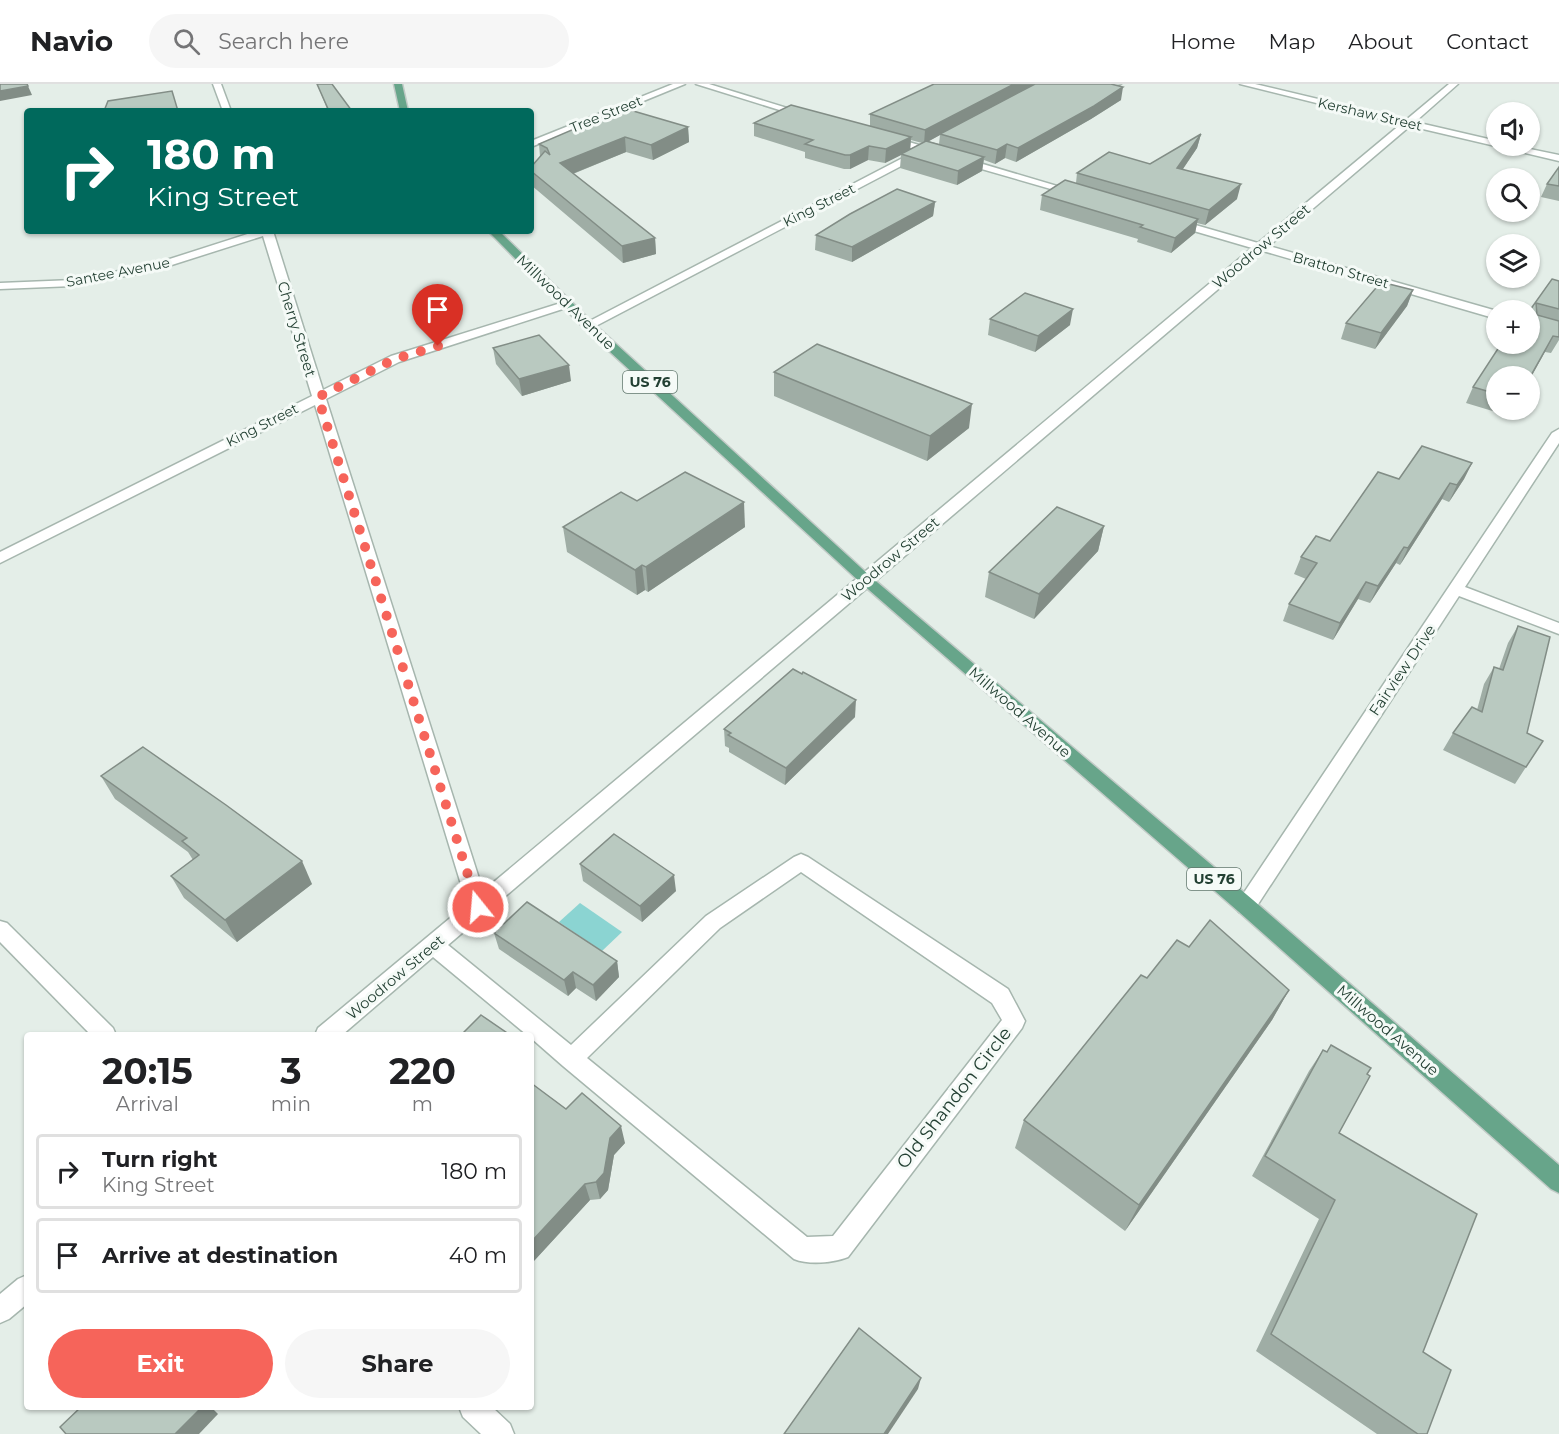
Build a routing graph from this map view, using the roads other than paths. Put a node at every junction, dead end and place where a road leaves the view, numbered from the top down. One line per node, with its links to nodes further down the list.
1 (217, 84): 7 (street)
2 (398, 84): 8 (main road)
3 (681, 84): 13 (street, Tree Street)
4 (700, 84): 9 (street)
5 (1244, 84): 10 (street, Kershaw Street)
6 (1454, 84): 10 (street, Woodrow Street)
7 (225, 108)
8 (403, 108)
9 (819, 119)
10 (1407, 123): 12 (street, Kershaw Street); 23 (street, Woodrow Street)
11 (879, 137): 15 (street)
12 (1486, 141)
13 (534, 143)
14 (935, 144): 15 (street, King Street)
15 (925, 150): 18 (street); 27 (street, King Street)
16 (1540, 154): 17 (street)
17 (1559, 158)
18 (1086, 196)
19 (1166, 219): 23 (street, Bratton Street)
20 (258, 234): 24 (street, Santee Avenue)
21 (268, 234): 28 (street, Cherry Street)
22 (496, 234): 25 (main road, Millwood Avenue / US 76)
23 (1261, 247): 26 (street, Bratton Street); 31 (street, Woodrow Street)
24 (0, 286)
25 (568, 304): 27 (main road, Millwood Avenue / US 76); 28 (street, King Street)
26 (1486, 312)
27 (588, 325): 31 (main road, Millwood Avenue / US 76)
28 (318, 397): 30 (street, King Street); 35 (street, Cherry Street)
29 (1559, 433): 32 (street, Fairview Drive)
30 (0, 558)
31 (866, 580): 34 (main road, Millwood Avenue / US 76); 35 (street, Woodrow Street)
32 (1456, 589): 33 (street); 34 (street, Fairview Drive)
33 (1559, 629)
34 (1246, 906): 41 (main road, Millwood Avenue / US 76)
35 (478, 907): 37 (street, Woodrow Street)
36 (0, 929): 38 (street)
37 (433, 945): 39 (street, Woodrow Street); 40 (street, Old Shandon Circle)
38 (102, 1032)
39 (330, 1032)
40 (571, 1059): 40 (street, Old Shandon Circle)
41 (1559, 1181)
42 (24, 1290): 43 (street)
43 (0, 1310)
44 (476, 1410): 45 (street)
45 (500, 1434)

